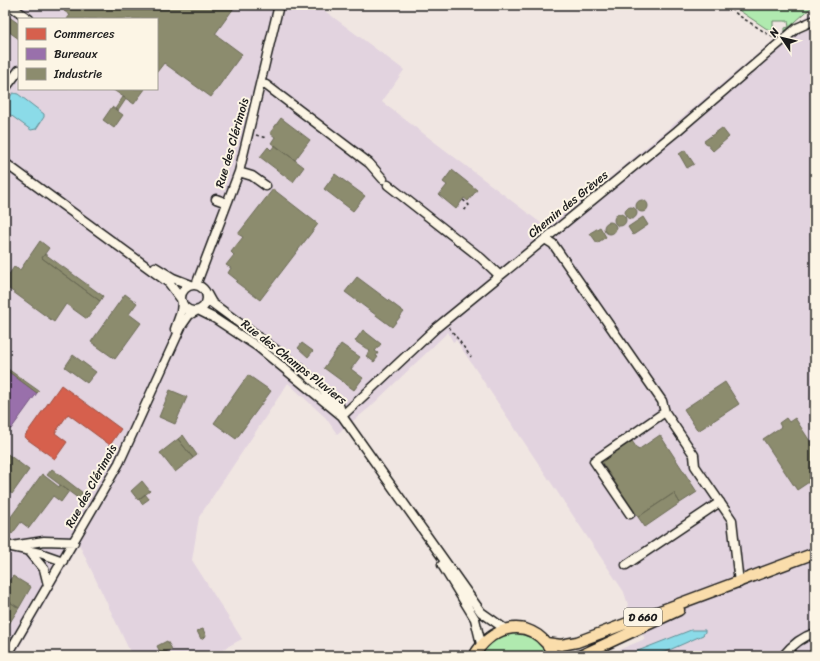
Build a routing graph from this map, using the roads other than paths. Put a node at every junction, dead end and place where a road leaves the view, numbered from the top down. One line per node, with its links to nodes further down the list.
1 (9, 5): 3 (street)
2 (279, 5): 6 (street, Rue des Clérimois)
3 (28, 18)
4 (815, 20): 13 (street, Chemin des Grèves)
5 (18, 71): 7 (street)
6 (261, 84): 9 (street, Rue des Clérimois); 15 (street)
7 (5, 89)
8 (5, 162): 14 (street)
9 (239, 172): 10 (street); 12 (street, Rue des Clérimois)
10 (266, 186)
11 (216, 199): 12 (street)
12 (228, 203): 16 (street, Rue des Clérimois)
13 (545, 239): 15 (street, Chemin des Grèves); 21 (street)
14 (115, 243): 16 (street); 18 (street)
15 (499, 276): 22 (street, Chemin des Grèves)
16 (194, 285): 17 (street); 18 (street)
17 (207, 294): 19 (street); 22 (street, Rue des Champs Pluviers)
18 (182, 301): 19 (street); 20 (street, Rue des Clérimois)
19 (198, 310): 20 (street, Rue des Clérimois); 22 (street, Rue des Champs Pluviers)
20 (150, 396): 26 (street, Rue des Clérimois)
21 (665, 412): 23 (street); 25 (street)
22 (342, 416): 24 (street)
23 (720, 502): 31 (street); 32 (street)
24 (408, 510): 34 (street); 37 (street)
25 (630, 514)
26 (74, 542): 27 (street); 30 (street, Rue des Clérimois)
27 (6, 547): 28 (street)
28 (28, 551): 30 (street); 33 (street)
29 (815, 553): 32 (main road, D 660)
30 (63, 560): 33 (street, Rue des Clérimois)
31 (626, 565)
32 (739, 583): 36 (main road, D 660); 41 (main road, D 660)
33 (48, 585): 38 (street, Rue des Clérimois)
34 (504, 629): 36 (main road); 37 (main road)
35 (815, 633): 42 (street)
36 (546, 643): 40 (main road)
37 (481, 644): 39 (main road)
38 (8, 654)
39 (474, 656)
40 (554, 656)
41 (580, 656)
42 (783, 656)

